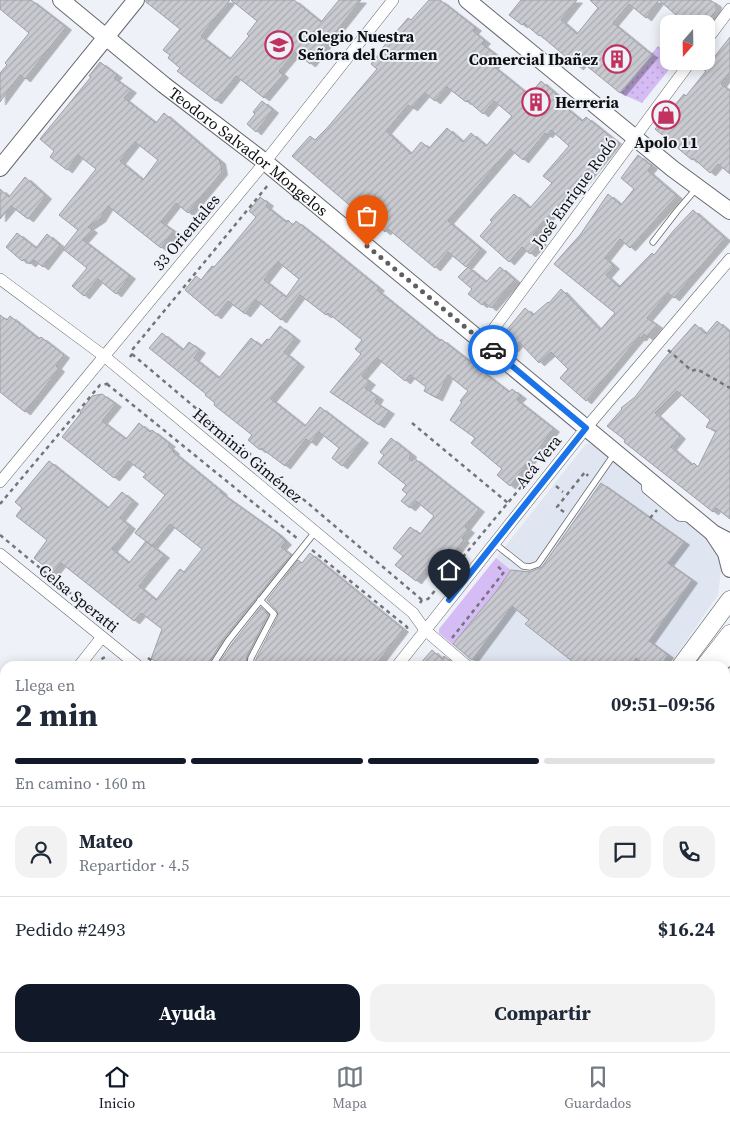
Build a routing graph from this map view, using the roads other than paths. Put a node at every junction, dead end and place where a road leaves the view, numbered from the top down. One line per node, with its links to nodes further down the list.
1 (61, 0): 7 (street, Teodoro Salvador Mongelos)
2 (136, 0): 7 (street)
3 (393, 0): 10 (street, 33 Orientales)
4 (467, 0): 9 (street)
5 (730, 9): 6 (street)
6 (715, 29)
7 (106, 37): 10 (street, Teodoro Salvador Mongelos); 11 (street)
8 (684, 70): 9 (street, José Enrique Rodó)
9 (635, 137): 12 (street); 17 (street, José Enrique Rodó)
10 (266, 162): 17 (street, Teodoro Salvador Mongelos); 18 (street, 33 Orientales)
11 (0, 168)
12 (697, 187): 13 (street); 14 (lane)
13 (730, 211)
14 (653, 242)
15 (730, 259): 19 (street, Acá Vera)
16 (0, 279): 18 (street, Herminio Giménez)
17 (484, 342): 19 (street, Teodoro Salvador Mongelos)
18 (104, 356): 21 (street, 33 Orientales); 22 (street, Herminio Giménez)
19 (586, 428): 20 (street, Teodoro Salvador Mongelos); 25 (street, Acá Vera)
20 (616, 452): 23 (street, Teodoro Salvador Mongelos); 25 (lane)
21 (0, 482)
22 (315, 532): 28 (lane); 30 (street, Herminio Giménez)
23 (713, 533): 24 (street, Teodoro Salvador Mongelos); 27 (street, Teodoro Salvador Mongelos)
24 (730, 542)
25 (494, 543): 30 (street, Acá Vera)
26 (0, 554): 32 (street, Celsa Speratti)
27 (730, 569)
28 (260, 600): 35 (lane); 36 (lane)
29 (730, 600): 39 (main road)
30 (425, 630): 37 (street, Acá Vera); 38 (street, Herminio Giménez)
31 (730, 634): 40 (main road)
32 (102, 637): 33 (street); 34 (street, Celsa Speratti)
33 (83, 661)
34 (132, 661)
35 (215, 661)
36 (251, 661)
37 (402, 661)
38 (461, 661)
39 (685, 661)
40 (709, 661)

